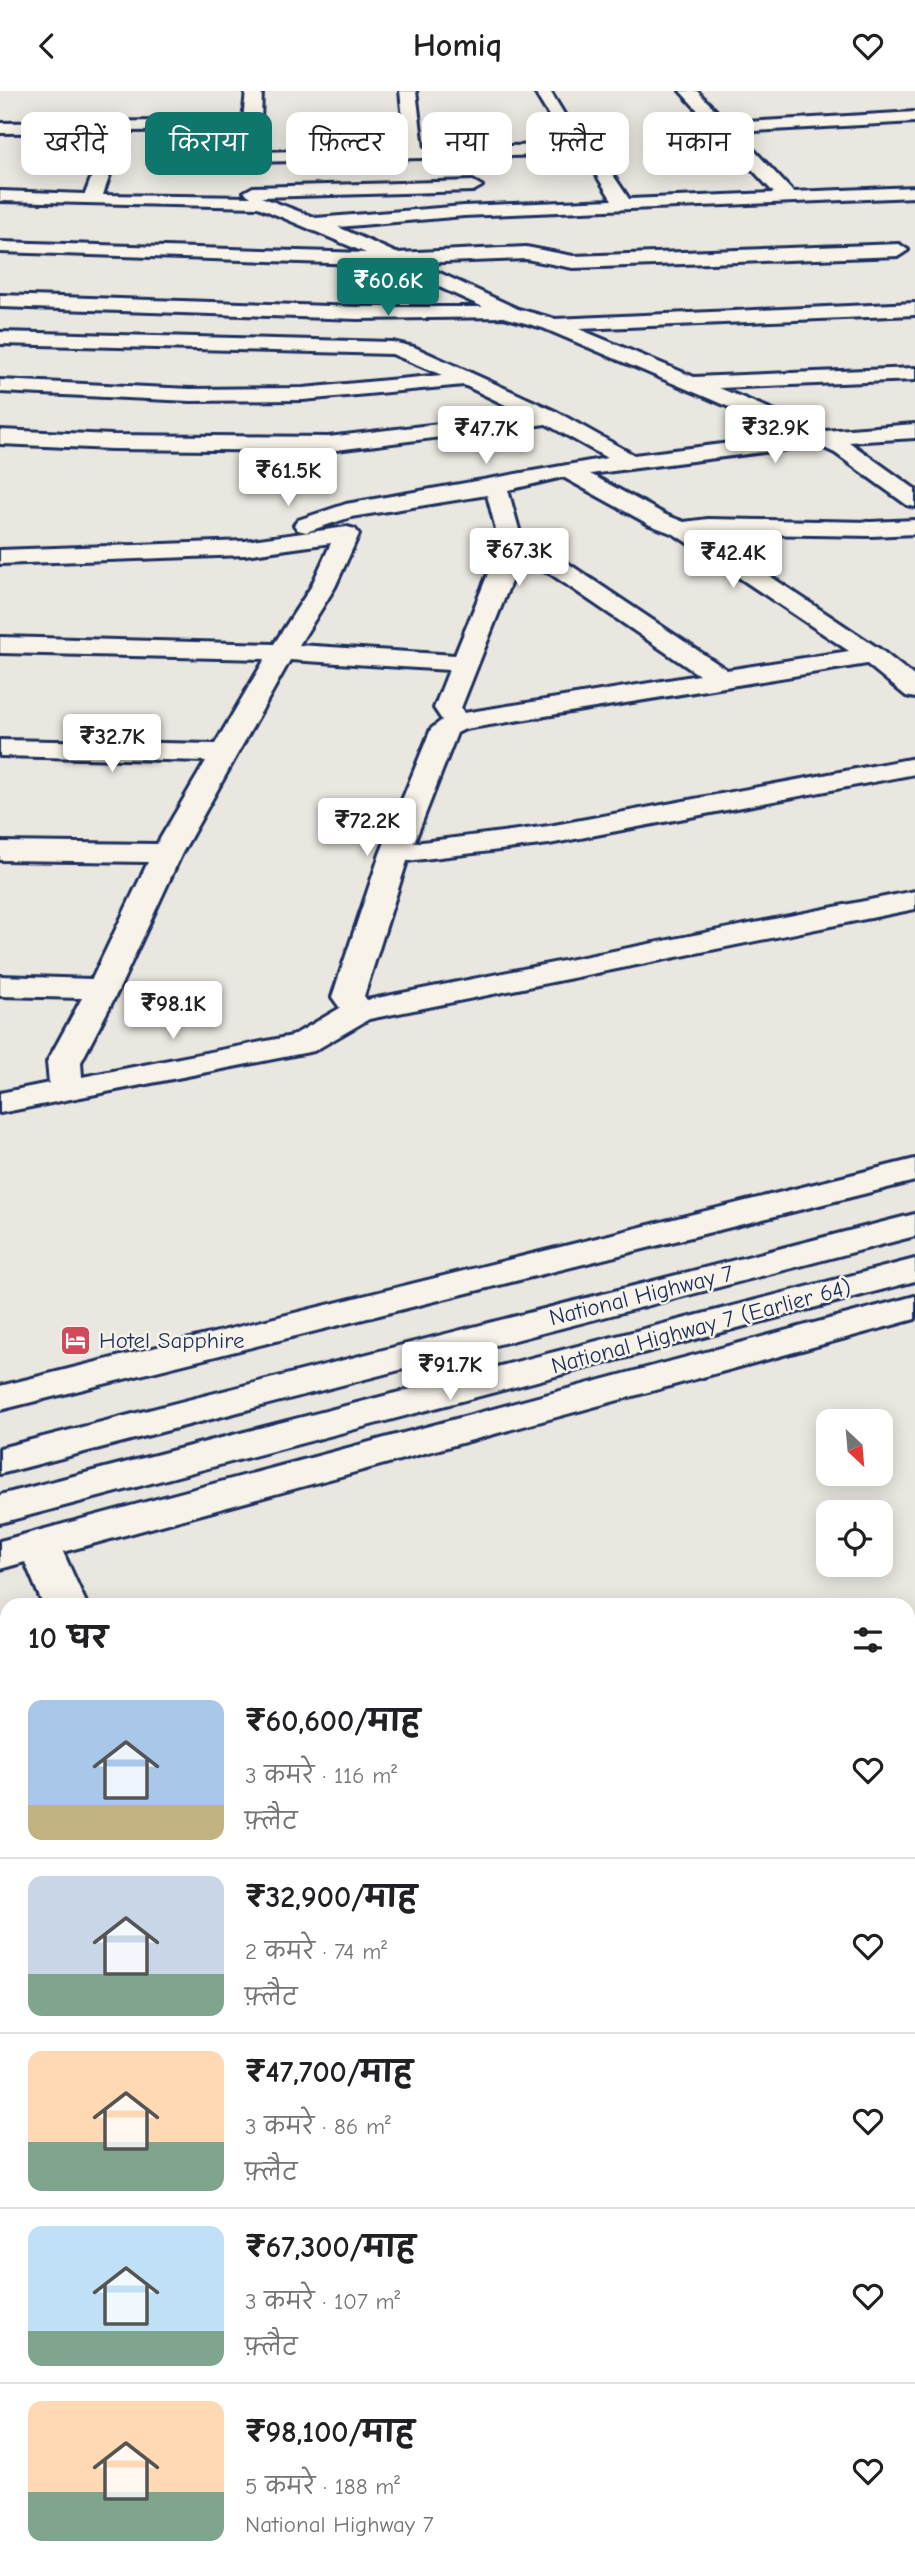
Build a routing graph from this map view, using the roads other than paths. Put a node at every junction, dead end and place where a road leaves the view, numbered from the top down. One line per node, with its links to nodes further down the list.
1 (254, 91): 5 (main road)
2 (408, 91): 15 (main road)
3 (542, 91): 6 (main road)
4 (688, 91): 7 (main road)
5 (252, 112)
6 (555, 112)
7 (708, 112)
8 (915, 117): 9 (main road)
9 (894, 118): 10 (main road); 13 (main road)
10 (754, 126)
11 (0, 128): 12 (main road)
12 (21, 128)
13 (915, 132)
14 (526, 150): 15 (main road)
15 (415, 152): 16 (main road)
16 (272, 156)
17 (754, 160): 25 (main road)
18 (101, 175): 27 (main road)
19 (254, 175): 26 (main road)
20 (604, 175): 28 (main road)
21 (490, 185): 26 (main road)
22 (915, 192): 23 (main road)
23 (853, 195): 25 (main road); 29 (main road)
24 (0, 196): 27 (main road)
25 (787, 196): 28 (main road)
26 (256, 197): 27 (main road); 30 (main road)
27 (92, 199)
28 (623, 203): 30 (main road)
29 (869, 216)
30 (314, 223): 32 (main road)
31 (0, 247): 32 (main road)
32 (390, 259): 33 (main road); 37 (main road)
33 (915, 269)
34 (0, 301): 36 (main road)
35 (915, 309): 38 (main road)
36 (358, 313): 37 (main road); 40 (main road)
37 (511, 313): 38 (main road)
38 (550, 324): 43 (main road)
39 (0, 338): 40 (main road)
40 (392, 348): 42 (main road)
41 (915, 374): 43 (main road)
42 (464, 379): 44 (main road); 45 (main road)
43 (687, 382): 48 (main road)
44 (0, 386)
45 (549, 417): 47 (main road); 49 (main road)
46 (915, 431): 48 (main road)
47 (0, 437)
48 (821, 437): 49 (main road); 52 (main road)
49 (631, 462): 50 (main road)
50 (566, 470): 51 (main road); 54 (main road)
51 (492, 487): 55 (main road); 56 (main road)
52 (915, 500)
53 (915, 527): 54 (main road)
54 (681, 529): 60 (main road)
55 (245, 548): 57 (main road); 59 (main road)
56 (514, 555): 61 (main road); 62 (main road)
57 (0, 557)
58 (0, 645): 59 (main road)
59 (282, 652): 61 (main road); 66 (main road)
60 (872, 655): 62 (main road); 63 (main road)
61 (466, 663): 64 (main road)
62 (724, 680): 64 (main road)
63 (915, 690)
64 (457, 722): 70 (main road)
65 (0, 748): 66 (main road)
66 (225, 753): 69 (main road)
67 (915, 766): 70 (main road)
68 (0, 851): 69 (main road)
69 (167, 853): 73 (main road)
70 (395, 854): 74 (main road)
71 (915, 900): 74 (main road)
72 (0, 986): 73 (main road)
73 (103, 989): 75 (main road)
74 (359, 1011): 75 (main road)
75 (67, 1090): 76 (main road)
76 (0, 1103)
77 (915, 1170): 81 (main road)
78 (915, 1224): 82 (main road, National Highway 7)
79 (915, 1270): 83 (main road, National Highway 7 (Earlier 64))
80 (915, 1307): 84 (main road)
81 (0, 1398)
82 (0, 1461)
83 (0, 1509)
84 (19, 1550): 85 (main road)
85 (59, 1598)

